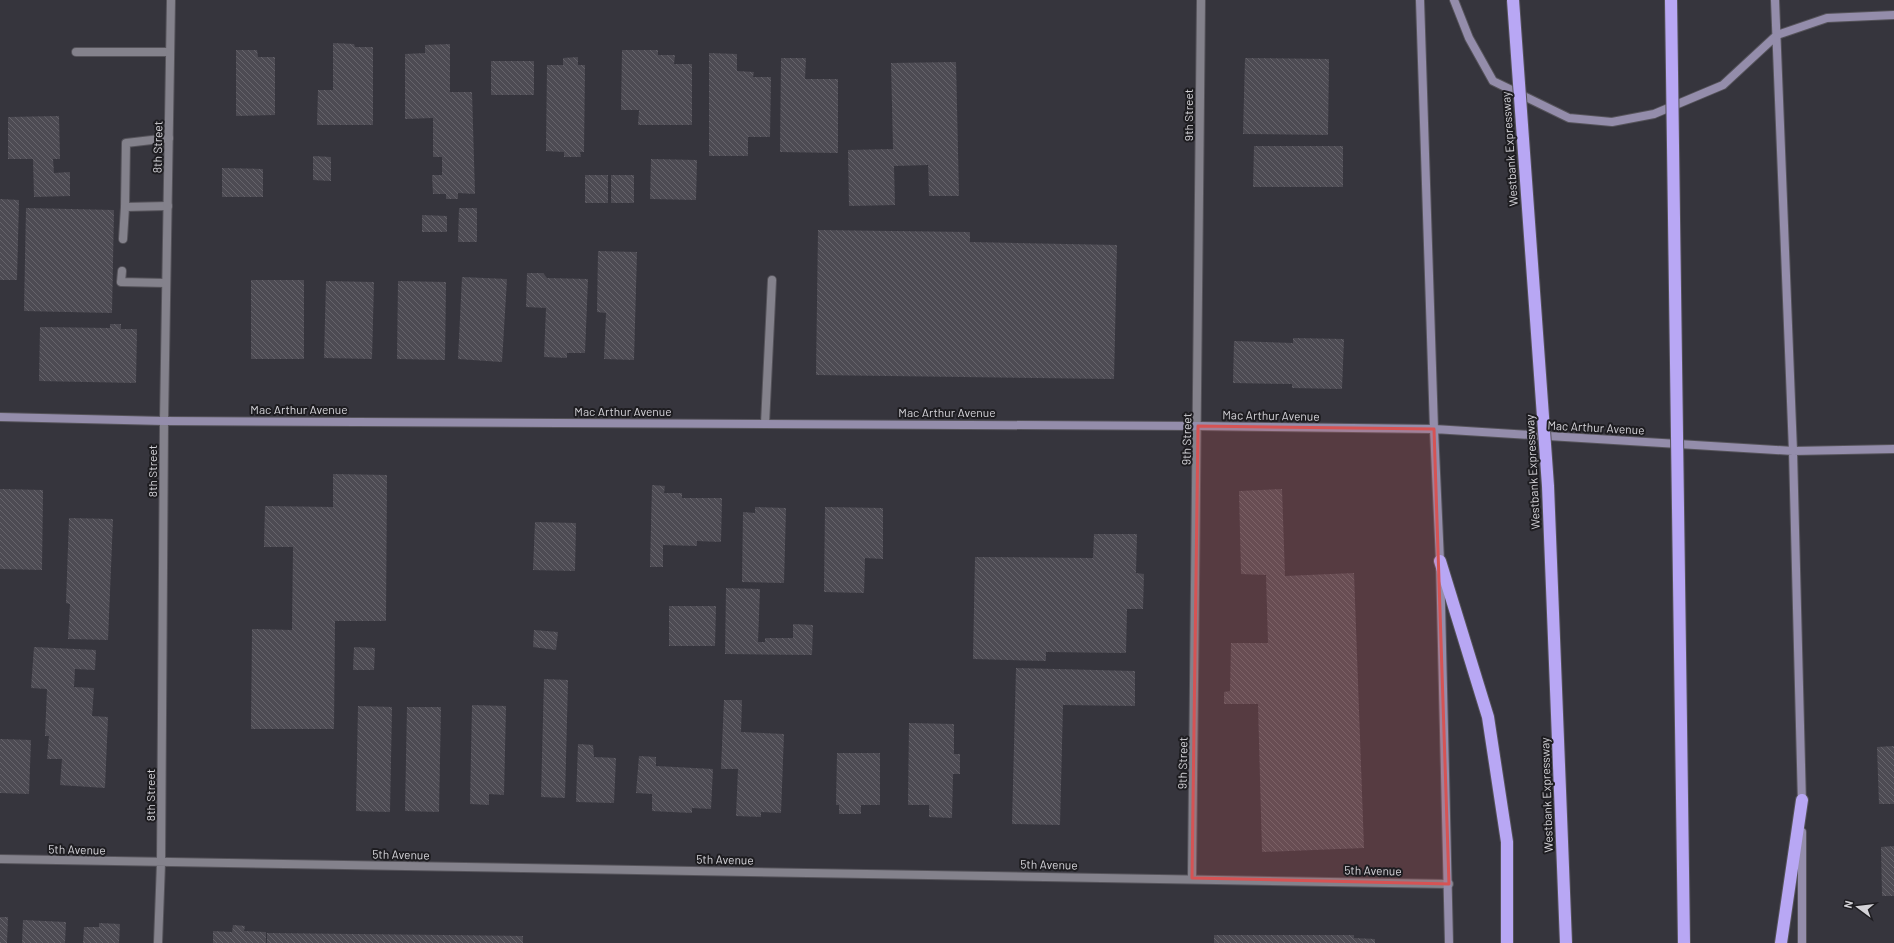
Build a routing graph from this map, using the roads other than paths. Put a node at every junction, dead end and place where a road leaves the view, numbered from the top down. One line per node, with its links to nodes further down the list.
1 (171, 0): 11 (street, 8th Street)
2 (1201, 0): 22 (street, 9th Street)
3 (1420, 0): 23 (main road)
4 (1454, 0): 9 (main road)
5 (1512, 0): 35 (highway, Westbank Expressway, bridge)
6 (1671, 0): 36 (highway, bridge)
7 (1776, 0): 9 (main road)
8 (1894, 15): 9 (main road)
9 (1777, 35): 25 (main road)
10 (76, 52): 11 (street)
11 (170, 52): 12 (street, 8th Street)
12 (169, 138): 13 (street, 8th Street); 14 (street)
13 (168, 206): 14 (street); 18 (street, 8th Street)
14 (125, 207): 15 (street)
15 (123, 239)
16 (122, 271): 18 (street)
17 (772, 280): 21 (street)
18 (166, 283): 20 (street, 8th Street)
19 (0, 417): 20 (main road, Mac Arthur Avenue)
20 (164, 421): 21 (main road, Mac Arthur Avenue); 29 (street, 8th Street)
21 (765, 424): 22 (main road, Mac Arthur Avenue)
22 (1198, 426): 23 (main road, Mac Arthur Avenue); 30 (street, 9th Street)
23 (1434, 429): 25 (main road, Mac Arthur Avenue); 26 (main road)
24 (1894, 449): 25 (main road, Mac Arthur Avenue)
25 (1793, 451): 27 (main road)
26 (1440, 561): 31 (main road); 34 (highway)
27 (1802, 800): 37 (highway); 38 (main road)
28 (0, 859): 29 (street, 5th Avenue)
29 (161, 863): 30 (street, 5th Avenue); 32 (street, 8th Street)
30 (1192, 878): 31 (street, 5th Avenue)
31 (1449, 884): 33 (main road)
32 (158, 943)
33 (1449, 943)
34 (1507, 943)
35 (1566, 943)
36 (1684, 943)
37 (1781, 943)
38 (1802, 943)

